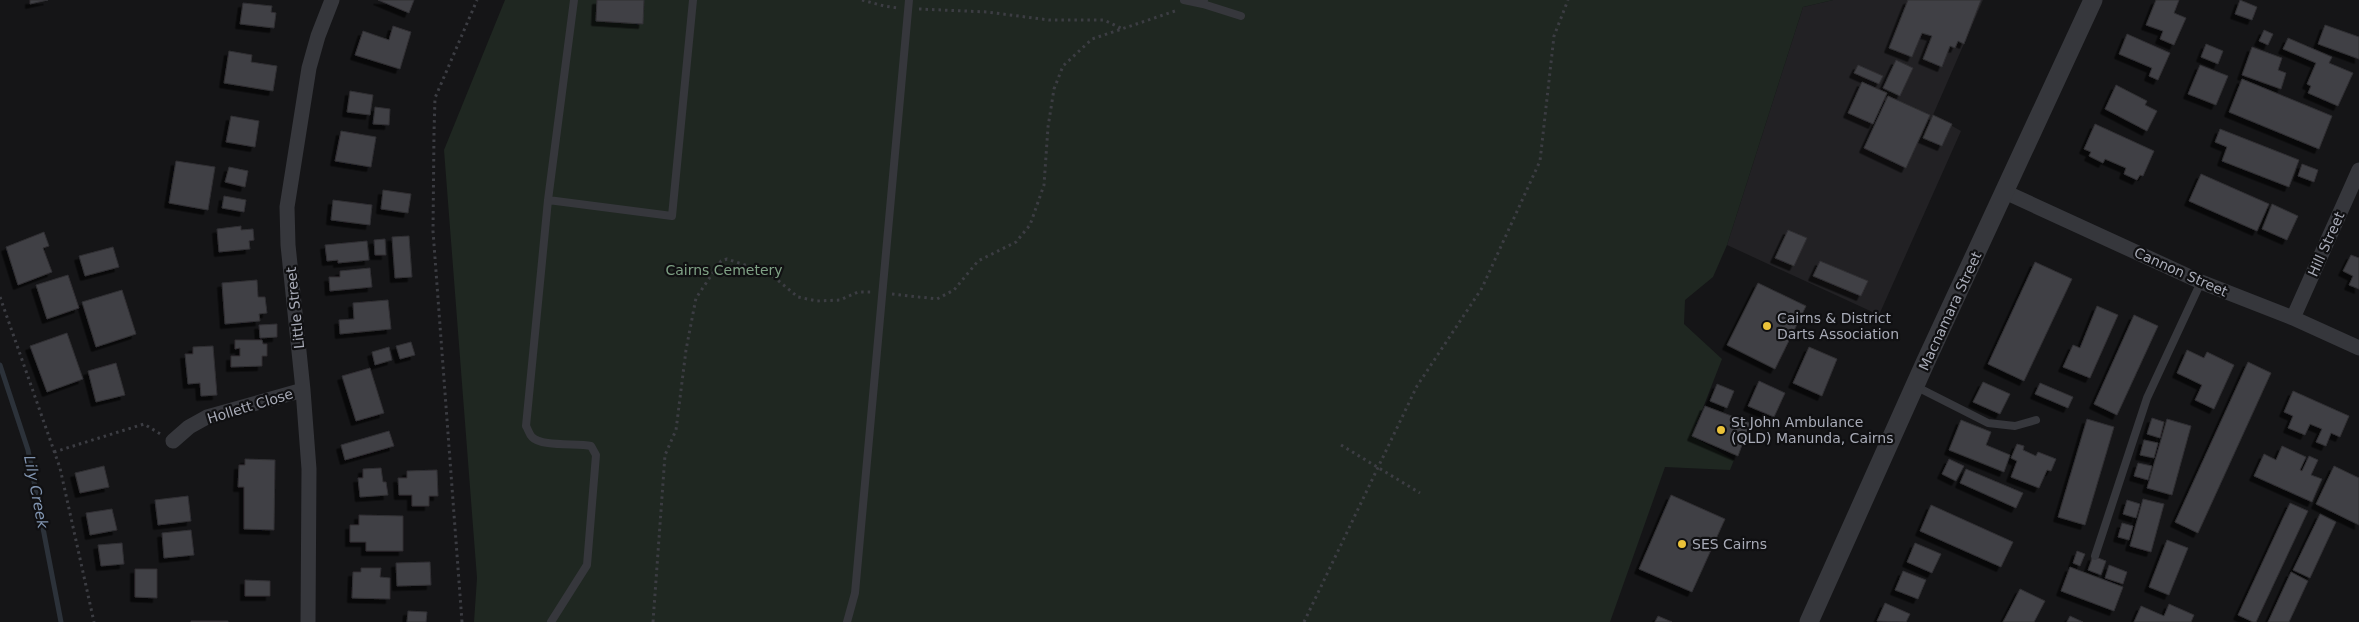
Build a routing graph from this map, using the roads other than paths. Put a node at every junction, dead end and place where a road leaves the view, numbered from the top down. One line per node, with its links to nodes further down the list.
1 (332, 0): 16 (street, Little Street)
2 (574, 0): 11 (lane)
3 (693, 0): 11 (lane)
4 (1184, 0): 6 (lane)
5 (2093, 0): 10 (street, Macnamara Street)
6 (1203, 2): 8 (lane)
7 (909, 4): 22 (lane)
8 (1241, 16)
9 (2359, 170): 13 (street, Hill Street)
10 (2005, 192): 12 (street, Cannon Street); 15 (street, Macnamara Street)
11 (548, 200): 21 (lane)
12 (2201, 282): 13 (street, Cannon Street); 19 (lane)
13 (2293, 318): 14 (street, Cannon Street)
14 (2359, 348)
15 (1915, 386): 17 (lane); 23 (street, Macnamara Street)
16 (303, 390): 18 (street, Hollett Close); 20 (street, Little Street)
17 (2036, 420)
18 (173, 441)
19 (2095, 556)
20 (308, 622)
21 (552, 622)
22 (847, 622)
23 (1809, 622)

